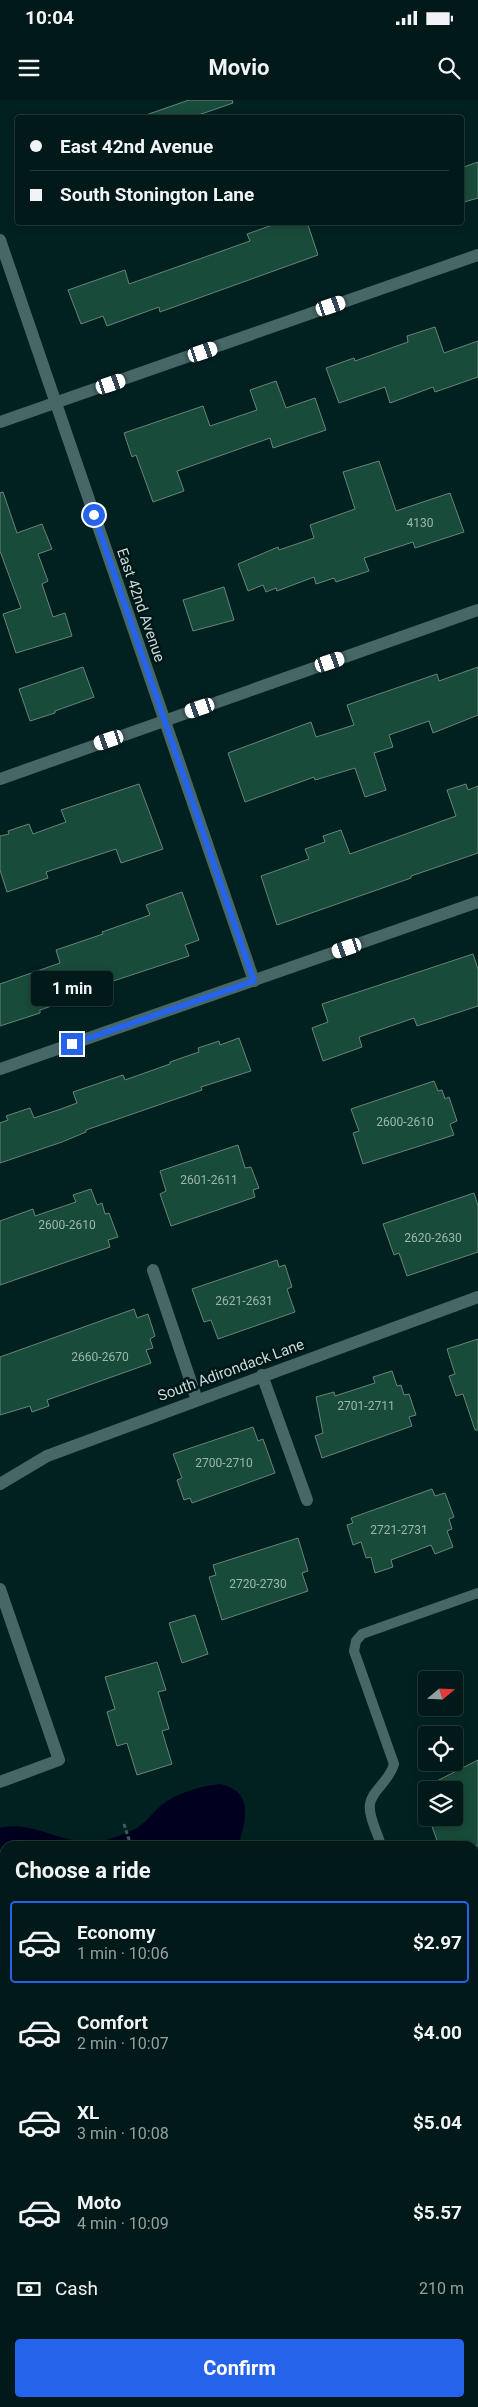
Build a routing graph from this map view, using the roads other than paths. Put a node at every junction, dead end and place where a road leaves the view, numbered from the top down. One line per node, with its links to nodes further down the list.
1 (0, 240): 3 (street, East 42nd Avenue)
2 (478, 255): 3 (street)
3 (56, 403): 4 (street); 6 (street, East 42nd Avenue)
4 (0, 422)
5 (478, 610): 6 (street)
6 (163, 721): 7 (street); 9 (street, East 42nd Avenue)
7 (0, 779)
8 (478, 902): 9 (street)
9 (254, 981): 10 (street)
10 (0, 1069)
11 (152, 1270): 14 (street)
12 (478, 1297): 13 (street, South Adirondack Lane)
13 (262, 1375): 14 (street, South Adirondack Lane); 16 (street)
14 (197, 1400): 15 (street, South Adirondack Lane)
15 (0, 1484)
16 (307, 1500)
17 (0, 1589): 19 (street)
18 (478, 1593): 20 (lane)
19 (0, 1782)
20 (380, 1841)

